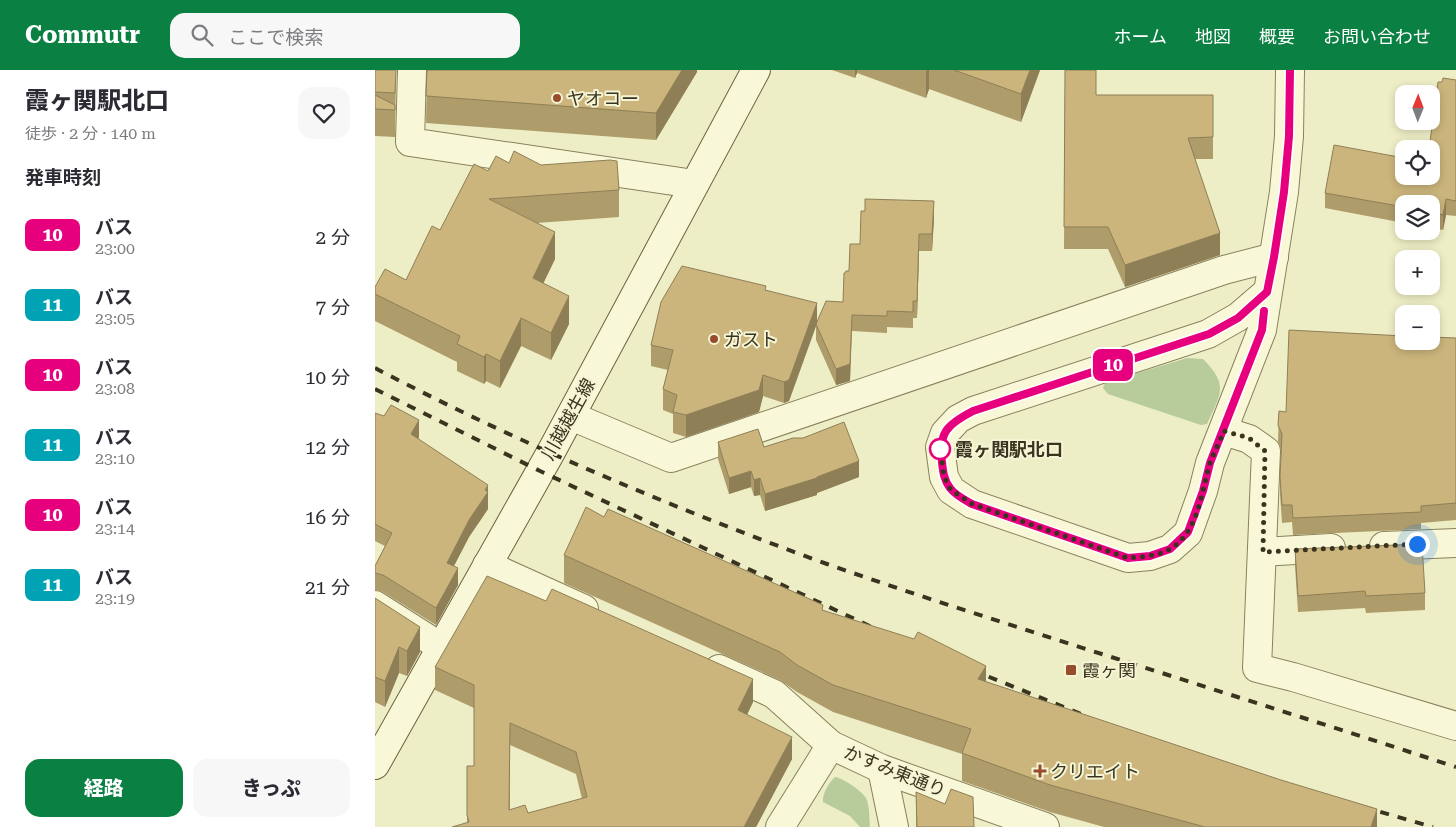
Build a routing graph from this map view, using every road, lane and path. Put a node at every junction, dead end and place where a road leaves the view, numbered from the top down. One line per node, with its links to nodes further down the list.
1 (412, 70): 4 (street)
2 (756, 70): 4 (street, 川越越生線)
3 (1290, 70): 5 (street)
4 (694, 184): 7 (street, 川越越生線)
5 (1274, 257): 6 (street); 7 (street)
6 (1267, 292): 8 (street); 8 (street)
7 (571, 416): 11 (street, 川越越生線)
8 (1224, 431): 10 (street)
9 (1456, 543): 10 (street)
10 (1263, 552): 16 (street)
11 (487, 565): 13 (street); 14 (street, 川越越生線)
12 (375, 605): 14 (street)
13 (603, 618)
14 (441, 647): 18 (street, 川越越生線)
15 (693, 658): 17 (street, かすみ東通り)
16 (1456, 726)
17 (831, 745): 19 (street, かすみ東通り); 20 (street)
18 (375, 765)
19 (882, 769): 21 (street); 22 (street, かすみ東通り)
20 (780, 827)
21 (894, 827)
22 (1045, 827)

